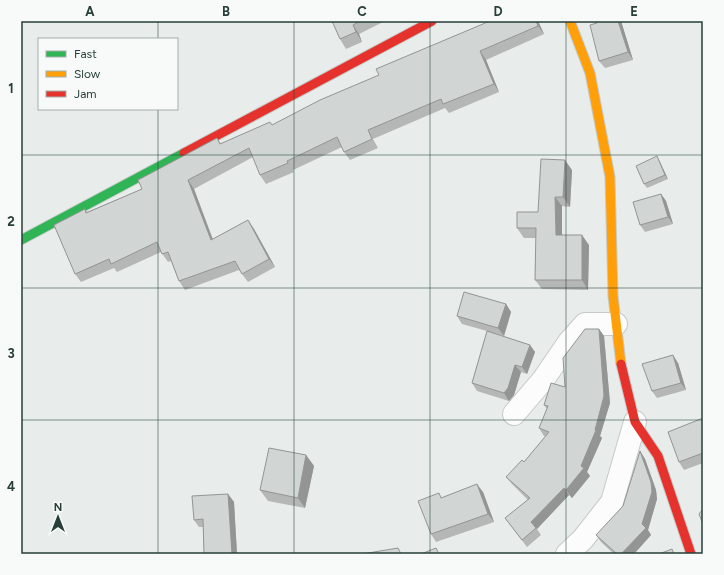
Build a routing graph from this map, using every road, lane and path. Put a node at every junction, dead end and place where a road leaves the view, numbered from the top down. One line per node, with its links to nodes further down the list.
1 (432, 21): 3 (street)
2 (570, 21): 4 (street)
3 (21, 240)
4 (616, 324): 5 (street); 6 (street)
5 (514, 414)
6 (635, 422): 7 (street); 8 (street)
7 (567, 554)
8 (691, 554)

